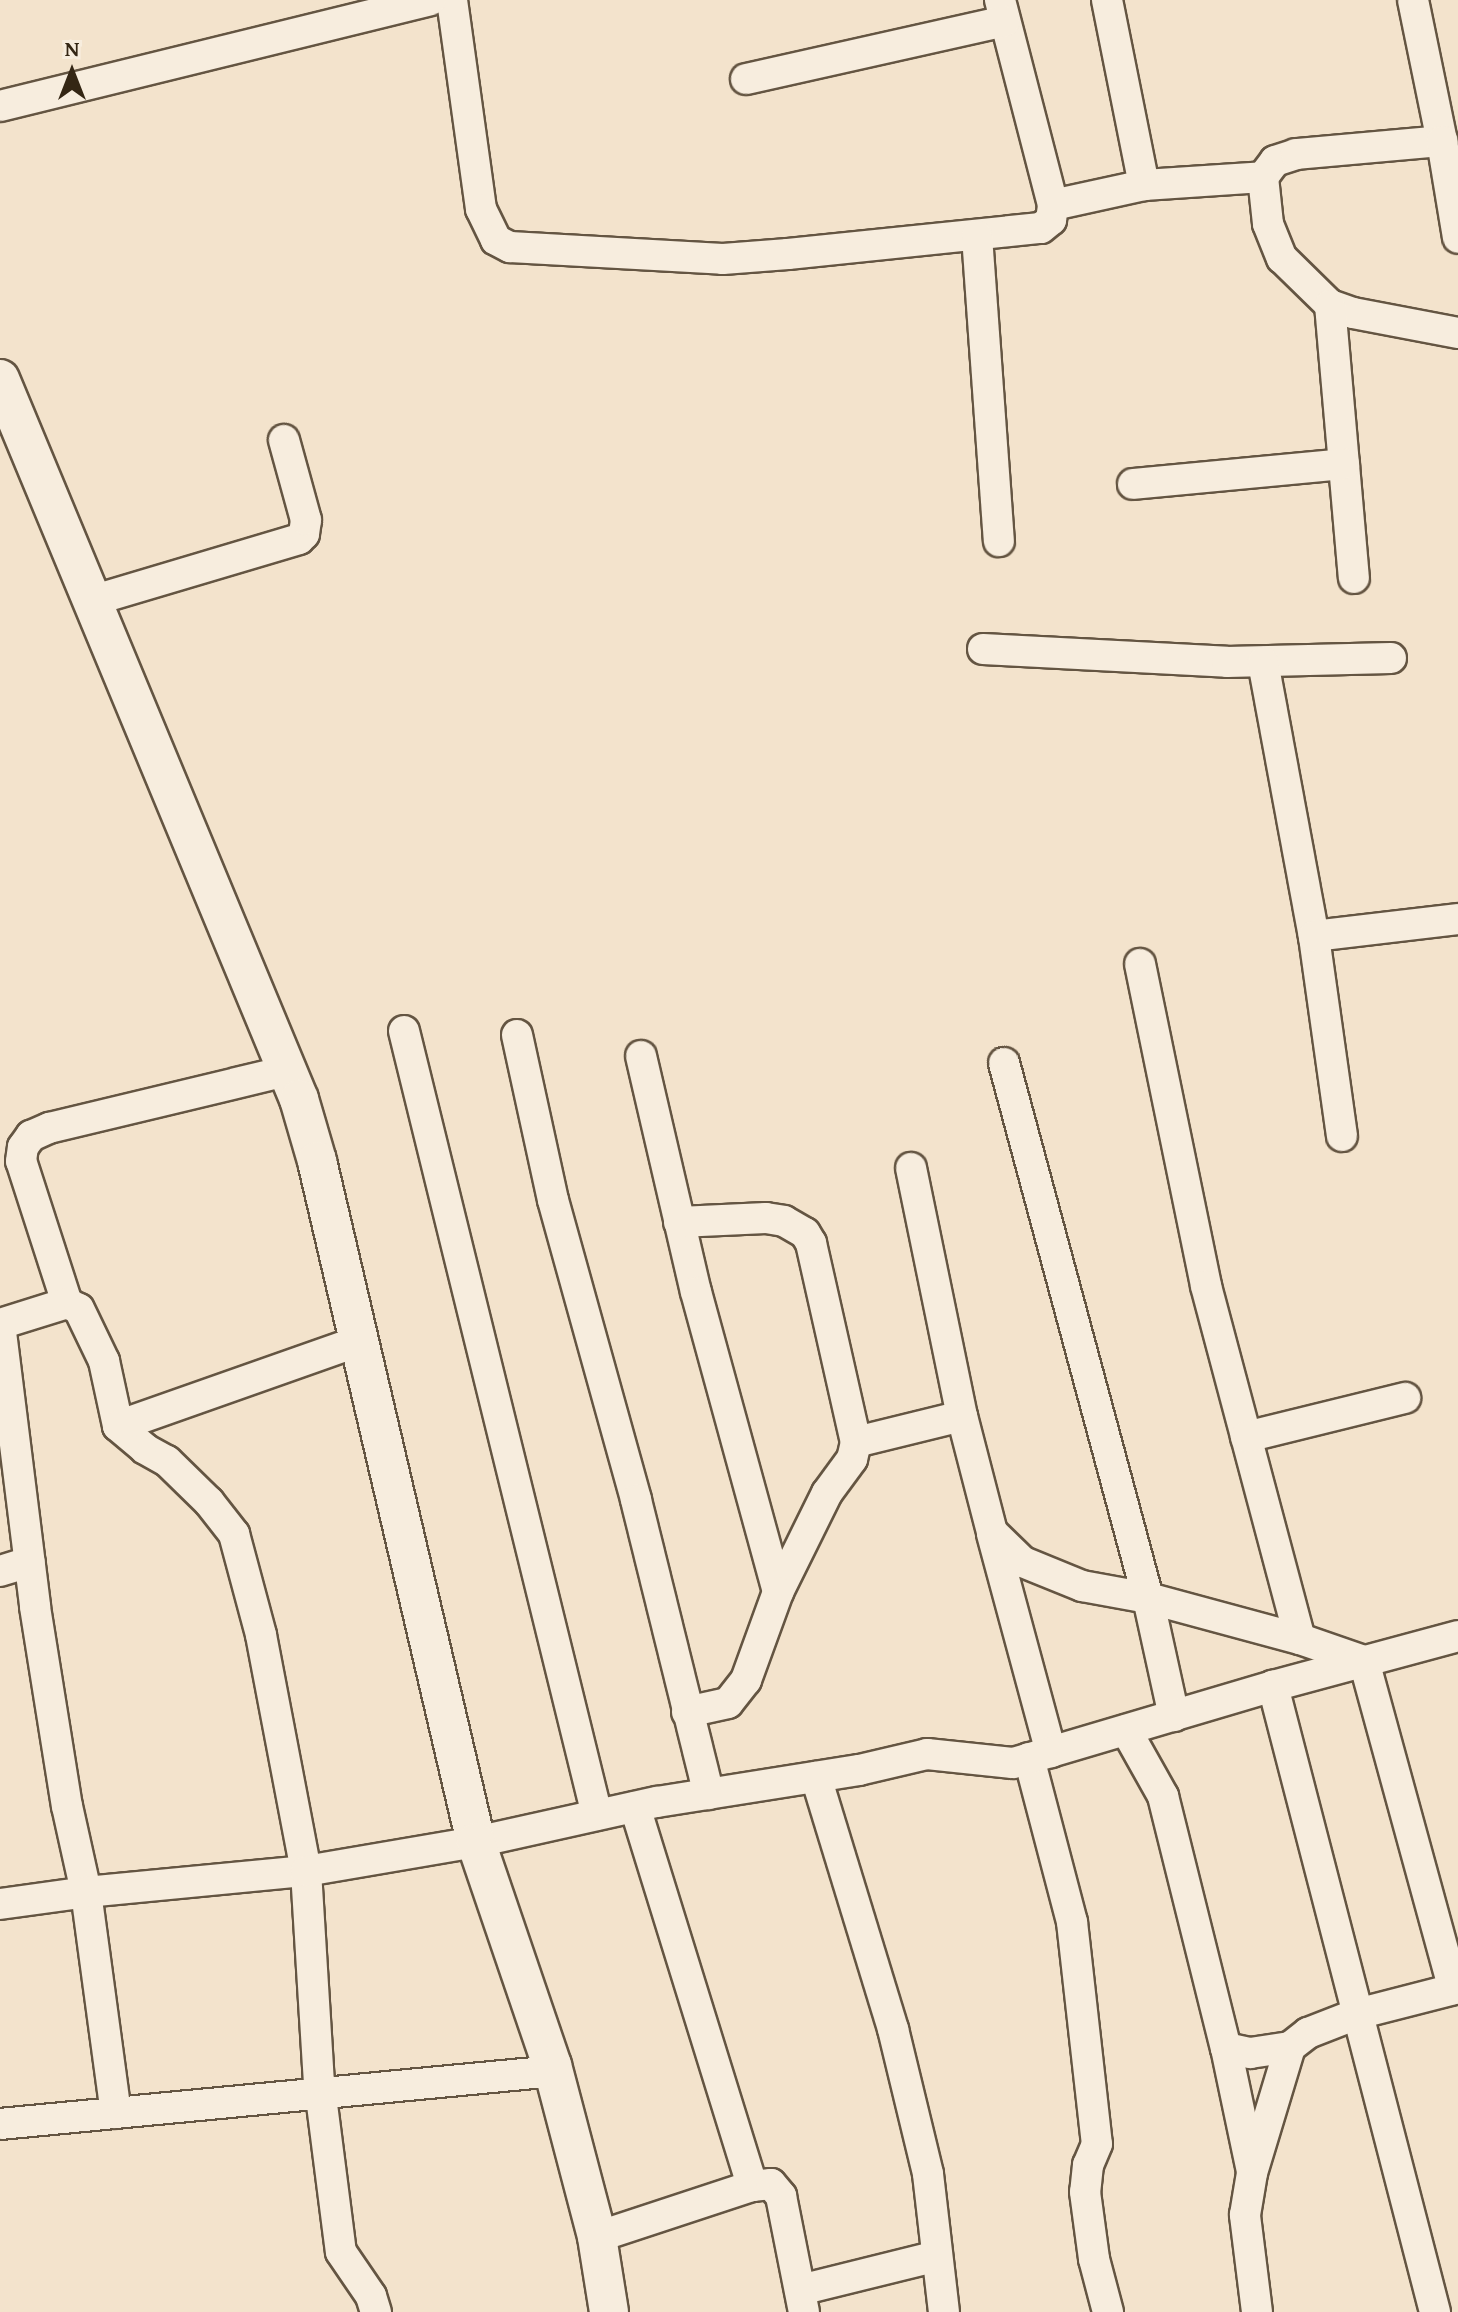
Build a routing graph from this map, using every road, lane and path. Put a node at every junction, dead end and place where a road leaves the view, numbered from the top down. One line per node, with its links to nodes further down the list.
1 (430, 0): 7 (street)
2 (452, 0): 12 (street)
3 (1107, 0): 10 (street)
4 (1413, 0): 8 (street)
5 (1003, 10): 6 (street); 11 (street)
6 (746, 79)
7 (0, 106)
8 (1442, 141): 9 (street); 13 (street)
9 (1263, 177): 10 (street); 14 (street)
10 (1144, 185): 11 (street)
11 (1053, 205): 12 (street)
12 (977, 236): 20 (street)
13 (1458, 238)
14 (1330, 305): 15 (street); 18 (street)
15 (1458, 333)
16 (0, 379): 22 (street)
17 (284, 440): 22 (street)
18 (1344, 464): 19 (street); 21 (street)
19 (1133, 484)
20 (999, 541)
21 (1354, 578)
22 (91, 601): 33 (street)
23 (983, 649): 25 (street)
24 (1391, 658): 25 (street)
25 (1263, 662): 27 (street)
26 (1458, 919): 27 (street)
27 (1314, 936): 34 (street)
28 (1140, 964): 43 (street)
29 (404, 1031): 61 (street)
30 (517, 1035): 54 (street)
31 (641, 1056): 36 (street)
32 (1004, 1063): 49 (street)
33 (286, 1071): 37 (street); 39 (street)
34 (1342, 1136)
35 (911, 1168): 41 (street)
36 (679, 1222): 44 (street); 48 (street)
37 (67, 1303): 38 (street); 42 (street)
38 (0, 1324): 46 (street)
39 (359, 1341): 42 (street); 62 (street)
40 (1405, 1398): 43 (street)
41 (962, 1416): 44 (street); 45 (street)
42 (118, 1426): 63 (street)
43 (1246, 1437): 51 (street)
44 (856, 1442): 48 (street)
45 (992, 1532): 49 (street); 57 (street)
46 (30, 1562): 47 (street); 64 (street)
47 (0, 1571)
48 (778, 1592): 54 (street)
49 (1148, 1598): 51 (street); 55 (street)
50 (1458, 1636): 52 (street)
51 (1300, 1639): 52 (street)
52 (1364, 1661): 53 (street); 66 (street)
53 (1273, 1686): 55 (street); 67 (street)
54 (687, 1712): 59 (street)
55 (1174, 1716): 56 (street)
56 (1126, 1730): 57 (street); 69 (street)
57 (1040, 1755): 58 (street); 82 (street)
58 (816, 1777): 59 (street); 77 (street)
59 (709, 1794): 60 (street)
60 (635, 1807): 61 (street); 75 (street)
61 (597, 1815): 62 (street)
62 (476, 1842): 63 (street); 70 (street)
63 (306, 1871): 64 (street); 71 (street)
64 (86, 1892): 65 (street); 72 (street)
65 (0, 1904)
66 (1456, 1988): 67 (street)
67 (1357, 2014): 68 (street); 84 (street)
68 (1290, 2047): 69 (street); 74 (street)
69 (1226, 2048): 74 (street)
70 (554, 2071): 71 (street); 76 (street)
71 (320, 2092): 72 (street); 79 (street)
72 (116, 2113): 73 (street)
73 (0, 2124)
74 (1252, 2173): 83 (street)
75 (752, 2186): 76 (street); 78 (street)
76 (597, 2237): 80 (street)
77 (937, 2256): 78 (street); 81 (street)
78 (802, 2301)
79 (376, 2312)
80 (609, 2312)
81 (944, 2312)
82 (1108, 2312)
83 (1257, 2312)
84 (1435, 2312)

